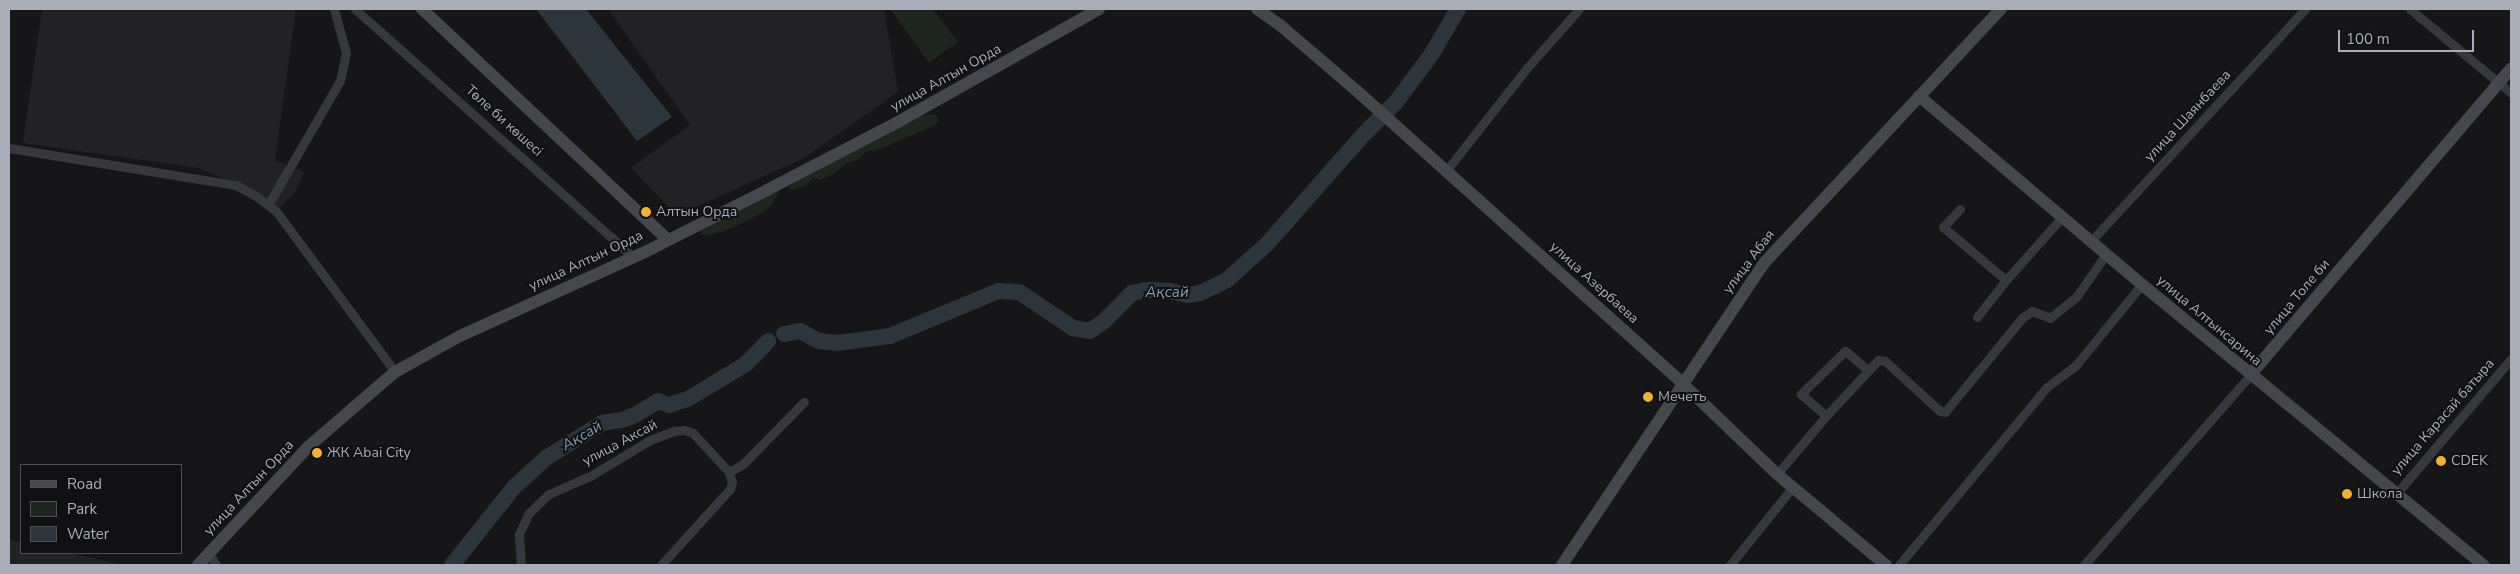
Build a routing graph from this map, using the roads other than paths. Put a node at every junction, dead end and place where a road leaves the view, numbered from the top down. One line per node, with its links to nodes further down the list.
1 (334, 9): 19 (street)
2 (355, 9): 25 (street, Төле би көшесі)
3 (422, 9): 22 (main road, Төле би көшесі)
4 (1098, 9): 11 (main road, улица Алтын Орда)
5 (1256, 9): 12 (main road, улица Азербаева)
6 (1268, 9): 12 (main road, улица Азербаева)
7 (1579, 9): 18 (street)
8 (2001, 9): 16 (main road, улица Абая)
9 (2304, 9): 23 (street, улица Шаянбаева)
10 (2410, 9): 14 (street)
11 (1083, 13): 22 (main road, улица Алтын Орда)
12 (1280, 25): 18 (main road, улица Азербаева)
13 (2511, 69): 14 (main road, улица Толе би)
14 (2499, 83): 15 (street); 32 (main road, улица Толе би)
15 (2511, 93)
16 (1919, 96): 21 (main road, улица Алтынсарина); 33 (main road, улица Абая)
17 (9, 148): 19 (street)
18 (1446, 171): 33 (main road, улица Азербаева)
19 (268, 205): 31 (street)
20 (1960, 208): 26 (street)
21 (2062, 217): 23 (main road, улица Алтынсарина); 26 (street)
22 (668, 240): 25 (main road, улица Алтын Орда)
23 (2091, 241): 24 (main road, улица Алтынсарина)
24 (2106, 254): 27 (main road, улица Алтынсарина); 30 (street)
25 (633, 257): 31 (main road, улица Алтын Орда)
26 (2006, 280): 28 (street)
27 (2142, 284): 32 (main road, улица Алтынсарина); 48 (street)
28 (1977, 317)
29 (2511, 359): 39 (street, улица Карасай батыра)
30 (1868, 370): 35 (street); 35 (street)
31 (395, 372): 40 (main road, улица Алтын Орда)
32 (2251, 374): 39 (main road, улица Алтынсарина); 49 (street, улица Толе би)
33 (1683, 384): 37 (main road, улица Азербаева); 45 (main road, улица Абая)
34 (804, 402): 36 (street)
35 (1826, 416): 37 (street)
36 (729, 472): 43 (street, улица Аксай); 44 (street)
37 (1777, 474): 38 (main road, улица Азербаева)
38 (1792, 488): 46 (street); 47 (main road, улица Азербаева)
39 (2396, 494): 50 (main road, улица Алтынсарина)
40 (209, 553): 41 (main road, улица Алтын Орда); 42 (street)
41 (198, 565)
42 (216, 565)
43 (521, 565)
44 (661, 565)
45 (1562, 565)
46 (1730, 565)
47 (1886, 565)
48 (1899, 565)
49 (2084, 565)
50 (2483, 565)

